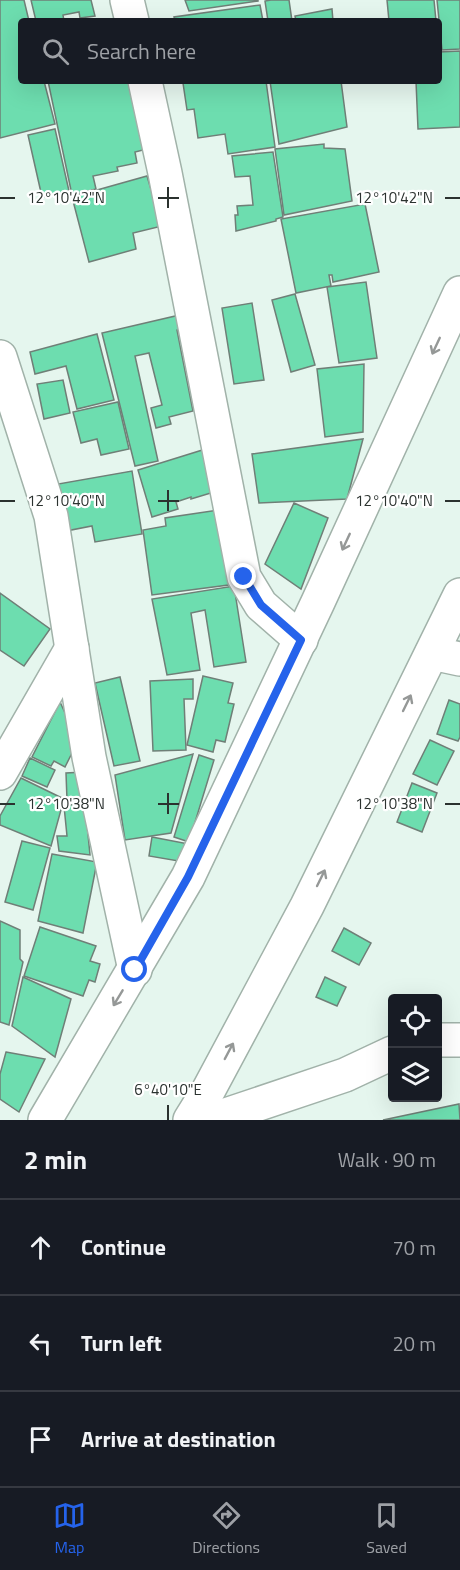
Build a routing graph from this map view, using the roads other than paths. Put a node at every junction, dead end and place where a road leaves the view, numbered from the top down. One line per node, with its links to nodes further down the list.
1 (127, 0): 2 (street)
2 (131, 18)
3 (146, 84): 7 (street)
4 (460, 293): 7 (street, one-way to 7)
5 (3, 375): 8 (street)
6 (460, 595): 9 (street)
7 (301, 640): 11 (street)
8 (72, 648): 10 (street); 11 (street)
9 (446, 656): 16 (street, one-way to 9)
10 (0, 773)
11 (135, 970): 15 (street, one-way to 15)
12 (442, 1040): 13 (street)
13 (460, 1041)
14 (388, 1055): 17 (street)
15 (45, 1120)
16 (190, 1120)
17 (211, 1120)

